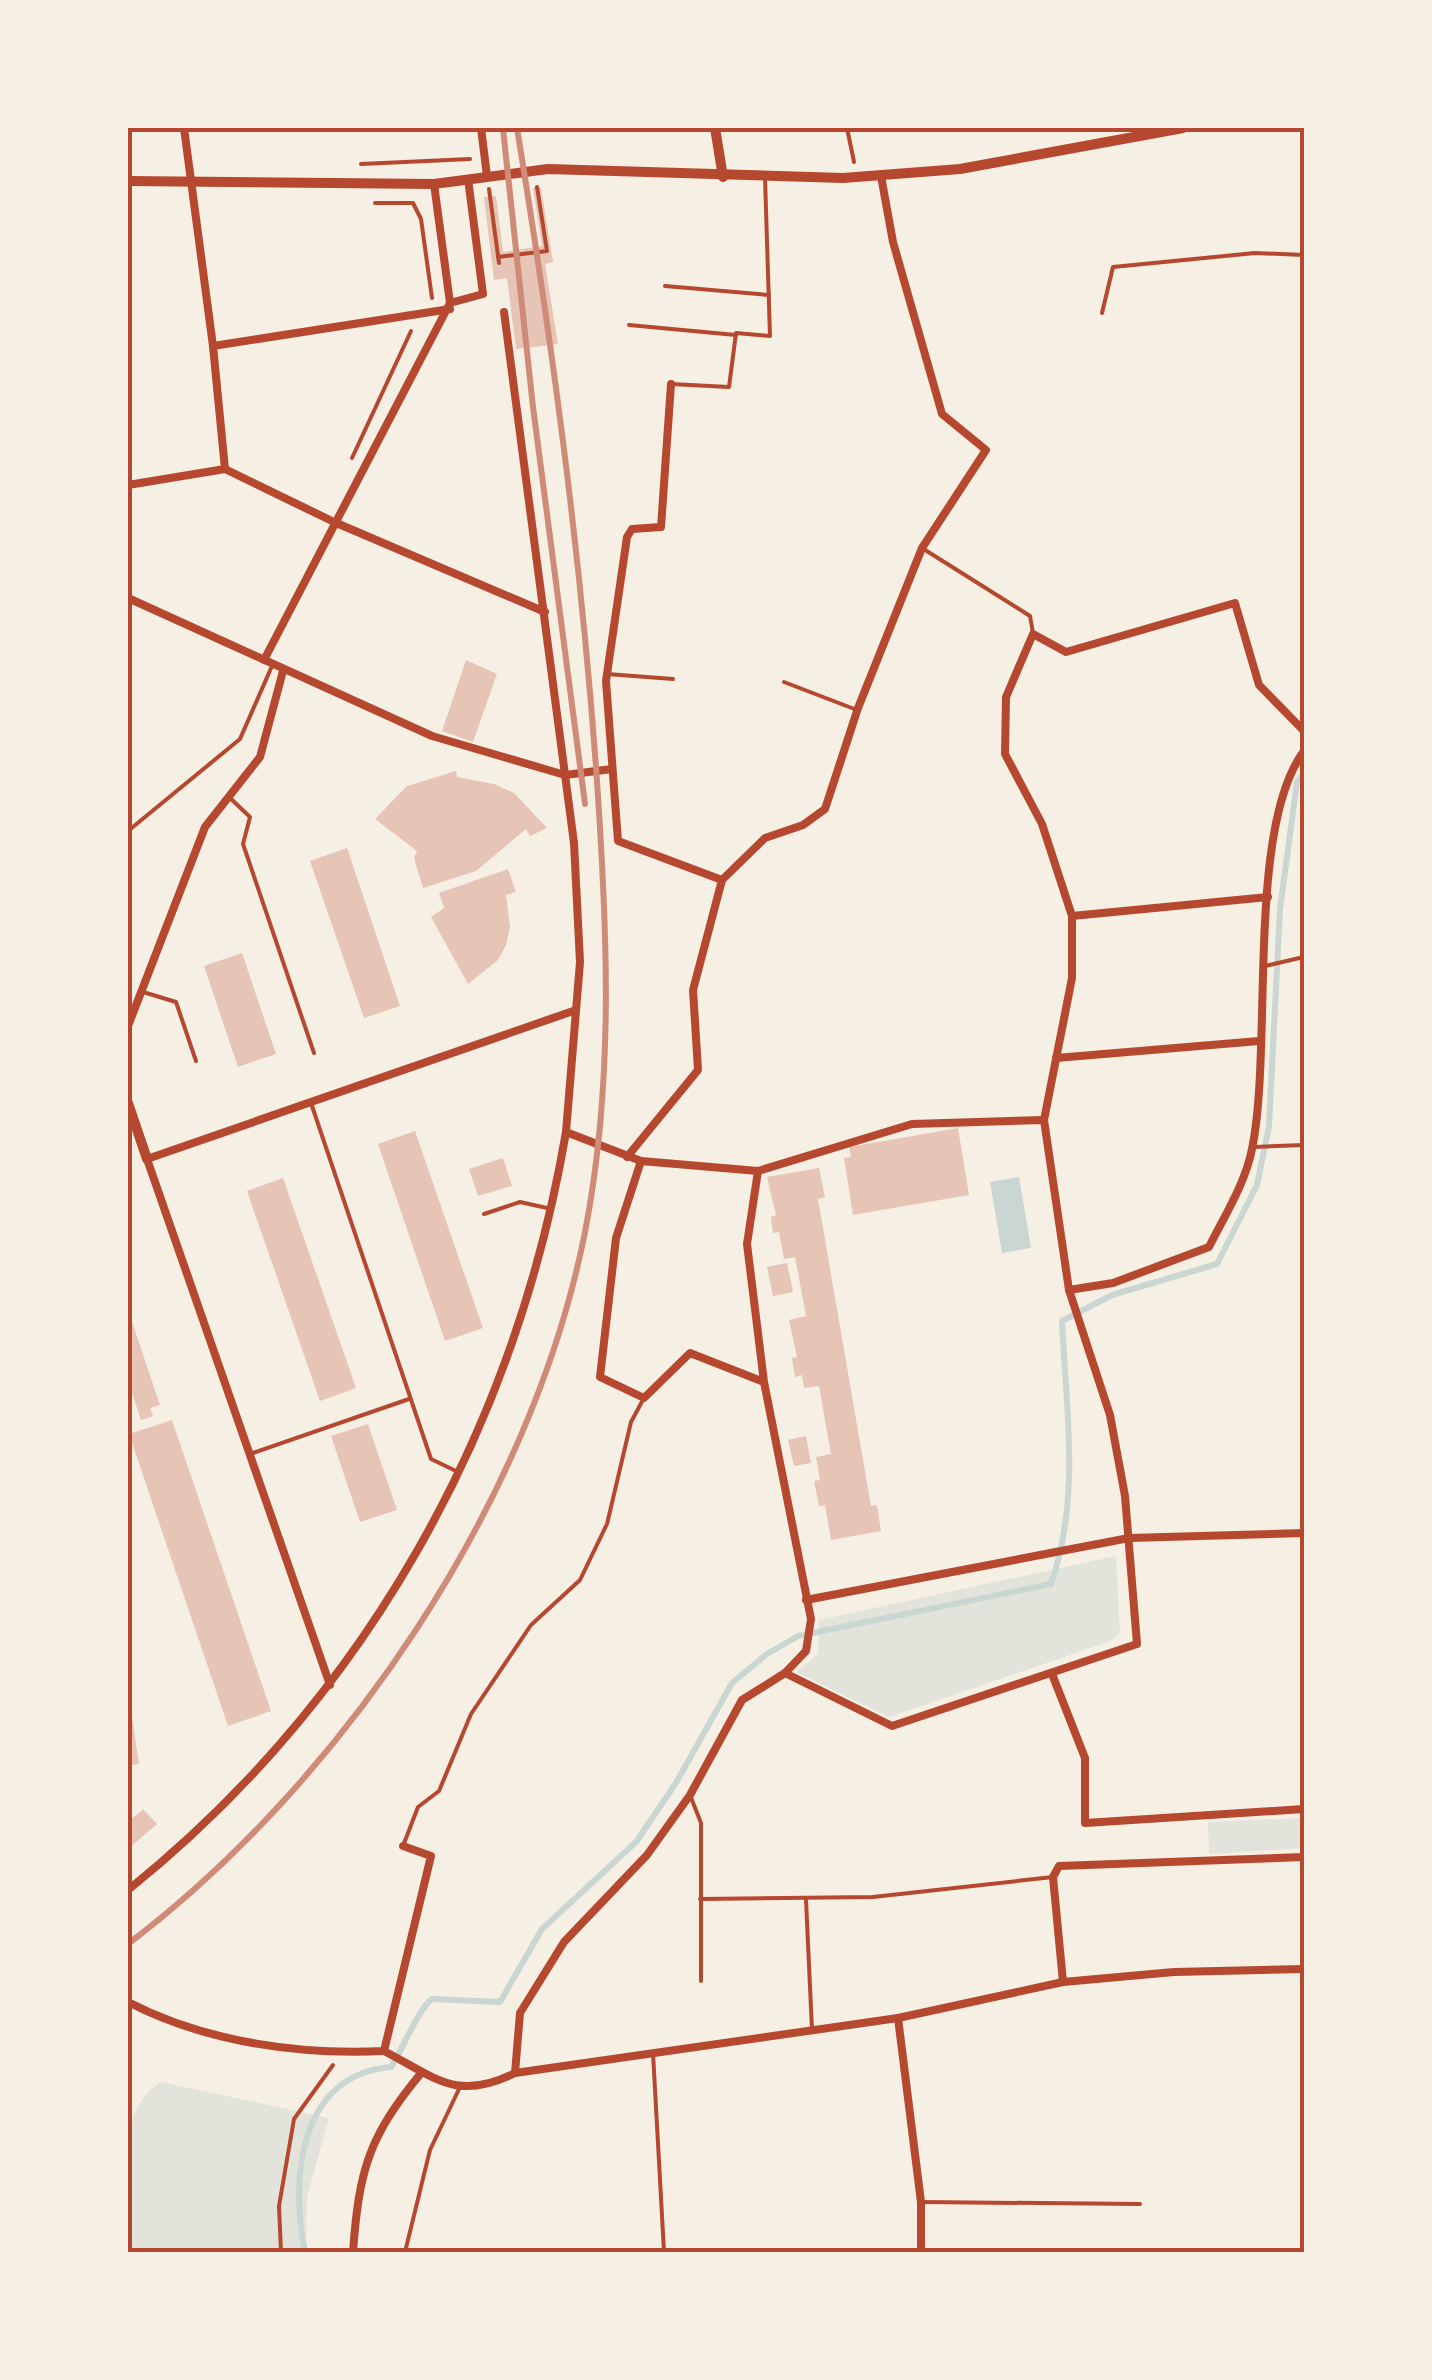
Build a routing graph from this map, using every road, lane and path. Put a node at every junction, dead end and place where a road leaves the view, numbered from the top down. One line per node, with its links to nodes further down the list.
1 (184, 128): 19 (street)
2 (481, 128): 9 (street)
3 (715, 128): 11 (street)
4 (847, 128): 8 (path)
5 (1183, 128): 10 (street)
6 (476, 150): 7 (path)
7 (361, 164)
8 (871, 164)
9 (487, 176): 11 (street); 13 (street)
10 (881, 176): 12 (street); 43 (street)
11 (723, 177): 12 (street)
12 (766, 178): 29 (lane)
13 (468, 180): 17 (street); 31 (street)
14 (128, 181): 19 (street)
15 (536, 182): 16 (path); 18 (path); 21 (path); 25 (path)
16 (553, 183)
17 (434, 184): 19 (street); 31 (street)
18 (527, 184)
19 (192, 185): 37 (street)
20 (490, 190): 22 (path); 24 (path); 25 (path)
21 (543, 192)
22 (481, 197)
23 (375, 202): 30 (path)
24 (494, 202)
25 (528, 254): 27 (path)
26 (1304, 255): 33 (lane)
27 (529, 264)
28 (665, 286): 29 (lane)
29 (769, 294): 36 (lane)
30 (433, 305)
31 (450, 306): 37 (street); 42 (street)
32 (504, 312): 45 (street)
33 (1102, 313)
34 (407, 324): 40 (path)
35 (630, 326): 36 (lane)
36 (736, 335): 38 (lane)
37 (213, 346): 39 (street)
38 (671, 384): 49 (street)
39 (225, 469): 41 (street); 42 (street)
40 (346, 470)
41 (128, 485)
42 (334, 522): 45 (street); 47 (street)
43 (922, 548): 46 (lane); 52 (street)
44 (128, 598): 47 (street)
45 (545, 612): 56 (street)
46 (1034, 634): 53 (street); 61 (street)
47 (268, 662): 48 (street); 58 (lane)
48 (283, 671): 56 (street); 57 (street)
49 (607, 674): 50 (lane); 55 (street)
50 (673, 678)
51 (784, 682): 52 (lane)
52 (858, 710): 59 (street)
53 (1304, 731)
54 (1304, 751): 60 (street)
55 (612, 769): 56 (street); 59 (street)
56 (565, 775): 65 (street)
57 (229, 797): 64 (street); 68 (lane)
58 (128, 831)
59 (722, 880): 77 (street)
60 (1268, 897): 61 (street); 63 (street)
61 (1072, 916): 69 (street)
62 (1304, 957): 63 (lane)
63 (1268, 966): 67 (street)
64 (143, 992): 66 (street); 70 (lane)
65 (576, 1010): 71 (street); 74 (street)
66 (128, 1026)
67 (1258, 1042): 69 (street); 76 (street)
68 (314, 1054)
69 (1056, 1058): 73 (street)
70 (196, 1061)
71 (310, 1102): 78 (street); 86 (lane)
72 (128, 1103): 78 (street)
73 (1044, 1120): 80 (street); 83 (street)
74 (566, 1132): 77 (street); 81 (street)
75 (1304, 1145): 76 (lane)
76 (1255, 1147): 83 (street)
77 (627, 1157): 79 (street)
78 (147, 1159): 87 (street)
79 (641, 1162): 80 (street); 85 (street)
80 (758, 1170): 84 (street)
81 (552, 1209): 82 (lane); 88 (street)
82 (484, 1214)
83 (1069, 1290): 90 (street)
84 (764, 1382): 85 (street); 91 (street)
85 (644, 1398): 97 (lane)
86 (409, 1399): 87 (lane); 88 (lane)
87 (249, 1455): 94 (street)
88 (461, 1473): 94 (street)
89 (1304, 1533): 90 (street)
90 (1128, 1538): 91 (street); 93 (street)
91 (806, 1600): 92 (street)
92 (785, 1673): 93 (street); 95 (street)
93 (1052, 1674): 96 (street)
94 (330, 1685): 100 (street)
95 (690, 1795): 101 (lane); 113 (street)
96 (1304, 1808)
97 (402, 1846): 109 (street)
98 (1304, 1857): 99 (street)
99 (1053, 1877): 102 (lane); 105 (street)
100 (128, 1890)
101 (700, 1900): 102 (lane); 104 (lane)
102 (806, 1900): 108 (lane)
103 (1304, 1969): 105 (street)
104 (701, 1980)
105 (1063, 1982): 107 (street)
106 (128, 2002): 111 (street)
107 (898, 2018): 108 (street); 115 (street)
108 (812, 2032): 110 (street)
109 (385, 2051): 111 (street); 112 (street)
110 (653, 2052): 113 (street); 120 (lane)
111 (341, 2053): 117 (path)
112 (422, 2072): 114 (street); 118 (street)
113 (515, 2073): 114 (street)
114 (462, 2085): 119 (lane)
115 (921, 2202): 116 (lane); 121 (street)
116 (1140, 2204)
117 (282, 2252)
118 (353, 2252)
119 (405, 2252)
120 (664, 2252)
121 (921, 2252)

